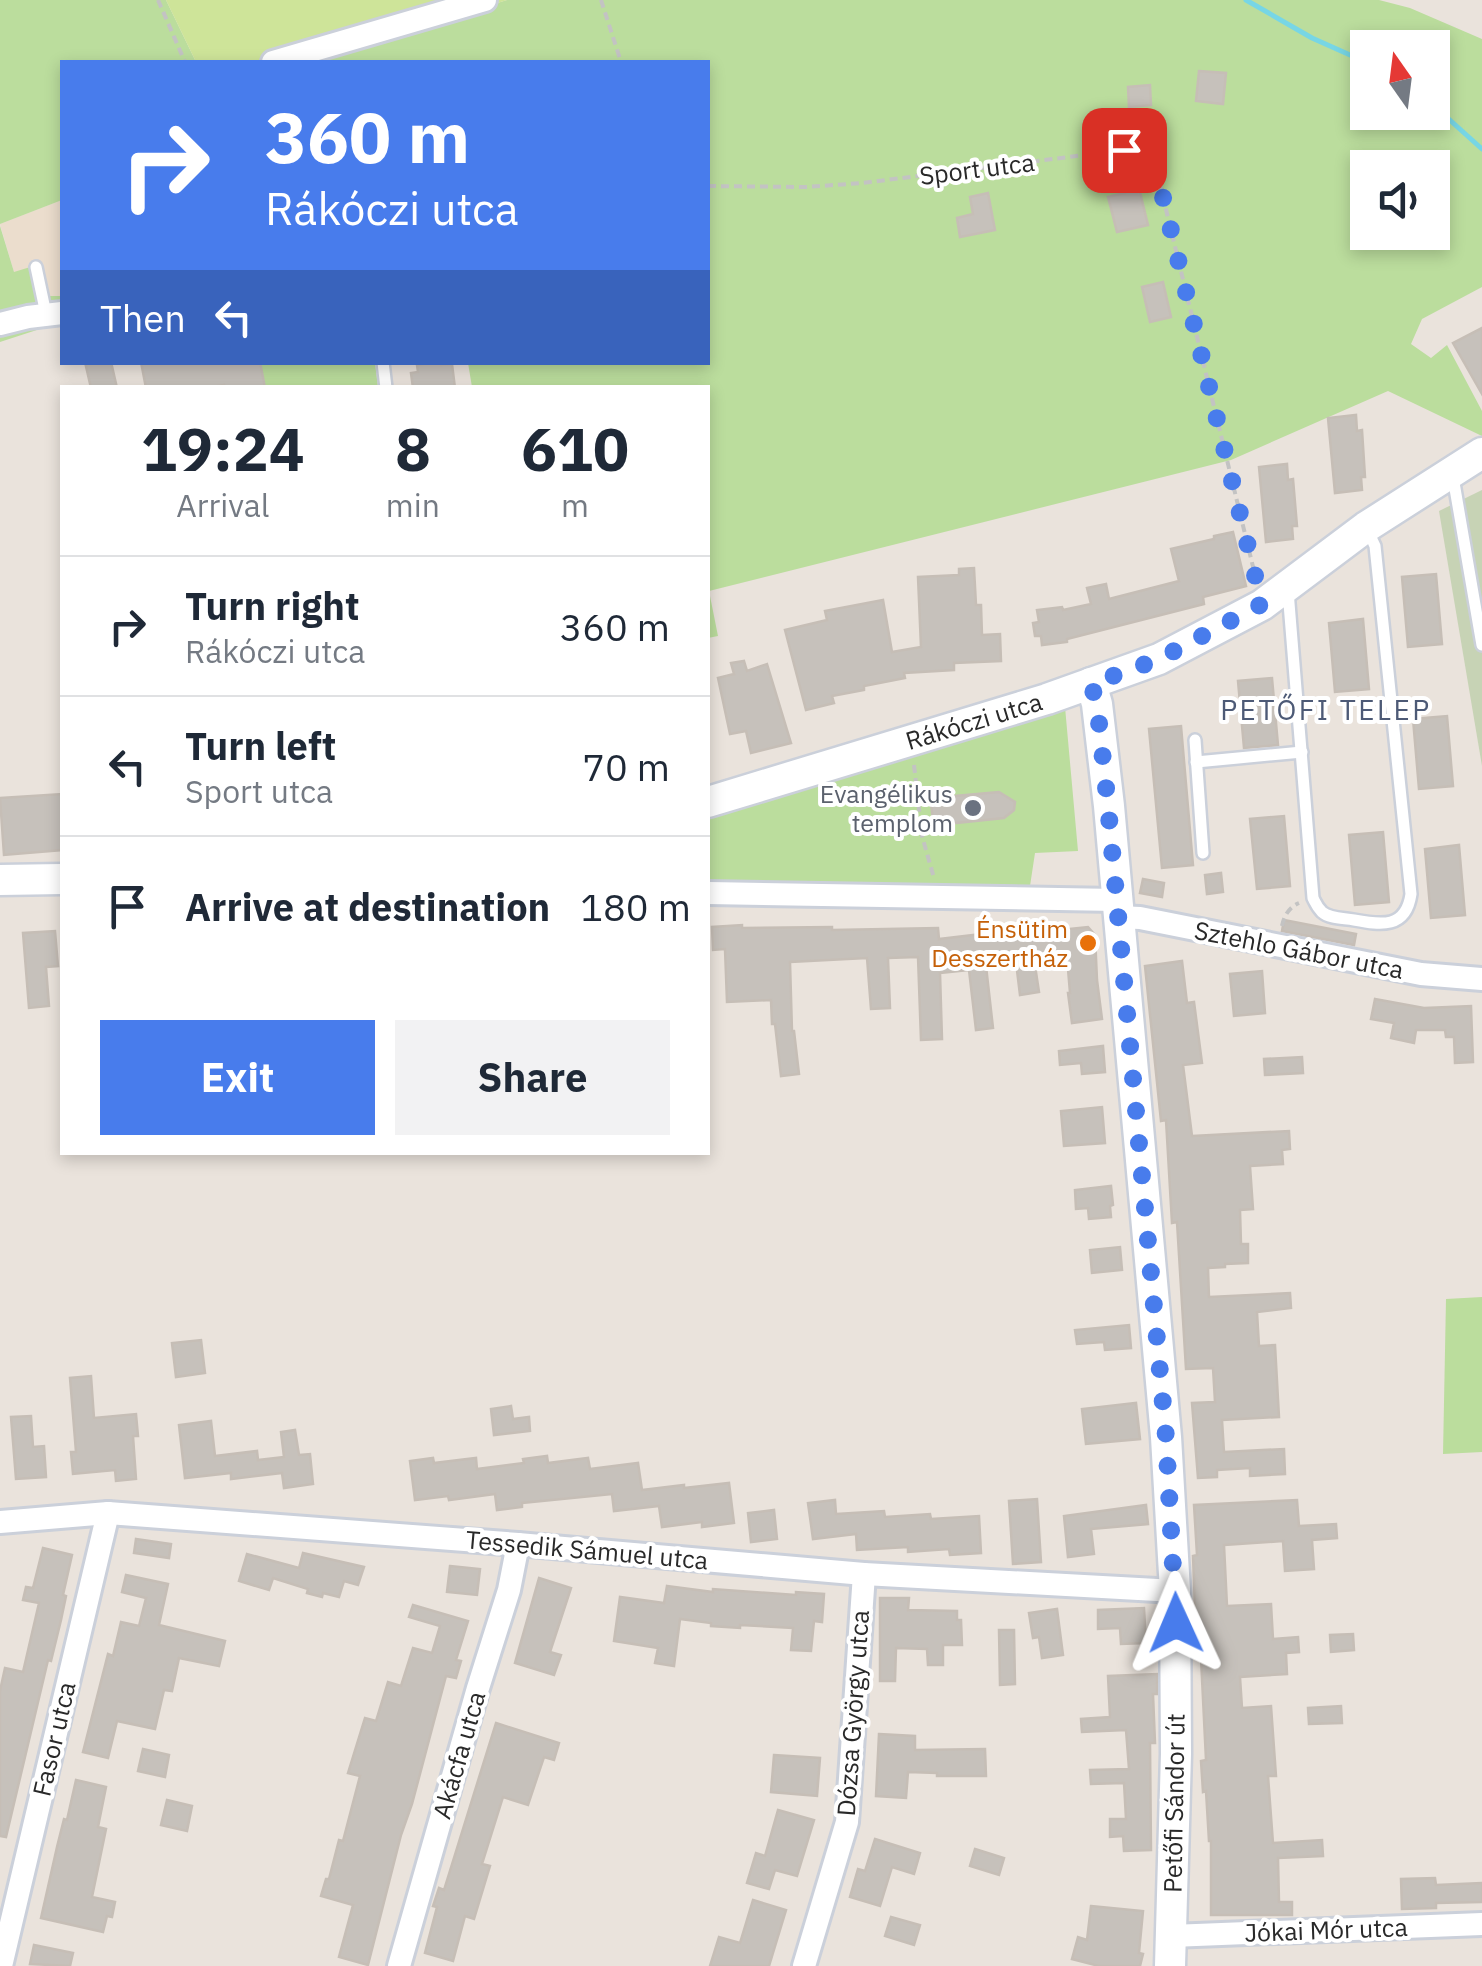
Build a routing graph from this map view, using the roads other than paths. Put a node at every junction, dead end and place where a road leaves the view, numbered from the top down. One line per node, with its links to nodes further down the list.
1 (485, 0): 2 (street)
2 (280, 60)
3 (36, 267): 4 (lane)
4 (54, 314): 5 (street)
5 (0, 324)
6 (1482, 453): 7 (main road, Rákóczi utca)
7 (1452, 470): 8 (main road, Rákóczi utca); 10 (lane)
8 (1366, 526): 9 (main road, Rákóczi utca); 13 (lane)
9 (1288, 587): 11 (main road, Rákóczi utca); 13 (lane)
10 (1482, 645)
11 (1091, 684): 15 (main road, Rákóczi utca); 20 (main road, Petőfi Sándor út)
12 (1194, 740): 14 (lane)
13 (1302, 752): 14 (lane)
14 (1196, 762): 16 (lane)
15 (710, 801)
16 (1203, 853)
17 (60, 879): 18 (main road)
18 (0, 880)
19 (710, 892): 20 (street)
20 (1117, 908): 21 (street, Sztehlo Gábor utca); 26 (main road, Petőfi Sándor út)
21 (1482, 979)
22 (108, 1513): 23 (street, Tessedik Sámuel utca); 24 (street, Tessedik Sámuel utca); 29 (street, Fasor utca)
23 (0, 1522)
24 (518, 1544): 25 (street, Tessedik Sámuel utca); 30 (street, Akácfa utca)
25 (864, 1574): 26 (street, Tessedik Sámuel utca); 31 (street, Dózsa György utca)
26 (1175, 1591): 28 (main road, Petőfi Sándor út)
27 (1482, 1924): 28 (street, Jókai Mór utca)
28 (1171, 1951)
29 (1, 1966)
30 (399, 1966)
31 (804, 1966)

